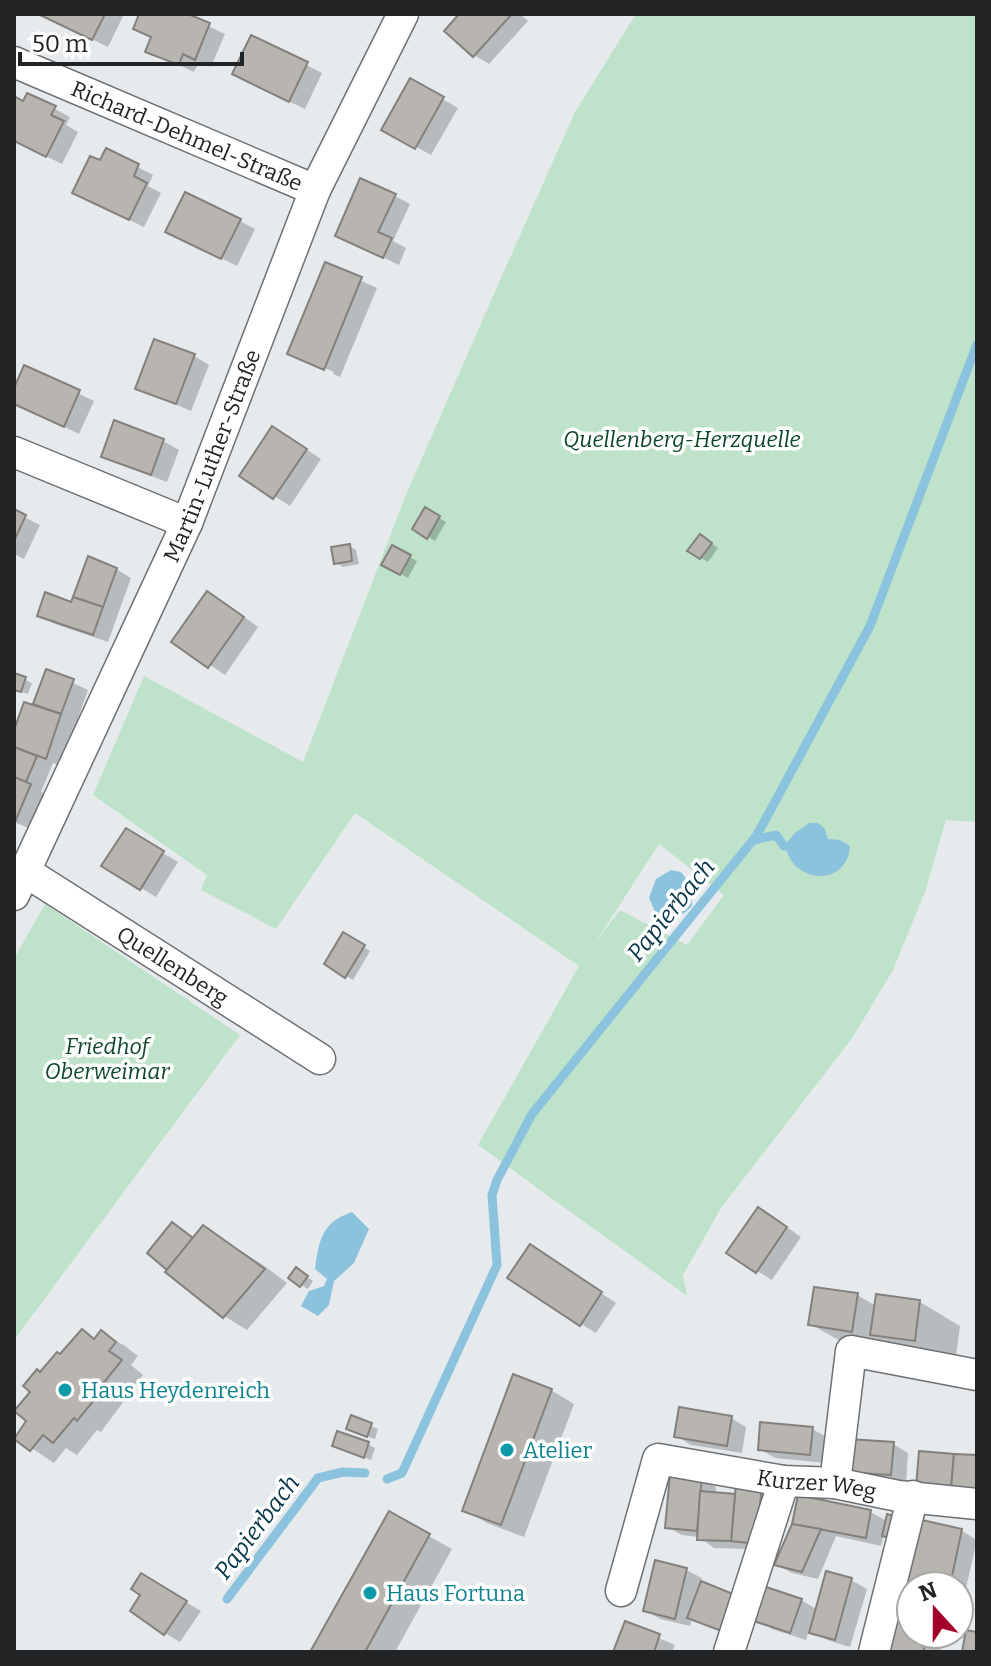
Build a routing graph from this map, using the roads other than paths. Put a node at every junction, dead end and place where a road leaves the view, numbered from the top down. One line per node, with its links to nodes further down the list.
1 (403, 14): 3 (street, Martin-Luther-Straße)
2 (14, 62): 3 (street, Richard-Dehmel-Straße)
3 (315, 190): 5 (street, Martin-Luther-Straße)
4 (14, 452): 5 (street)
5 (187, 523): 6 (street, Martin-Luther-Straße)
6 (20, 884): 7 (street, Quellenberg)
7 (320, 1059)
8 (977, 1375): 10 (street)
9 (784, 1481): 10 (street, Kurzer Weg); 13 (street, Kurzer Weg); 14 (street)
10 (835, 1483): 11 (street, Kurzer Weg)
11 (913, 1496): 12 (street, Kurzer Weg); 15 (street)
12 (977, 1504)
13 (621, 1591)
14 (729, 1652)
15 (874, 1652)

